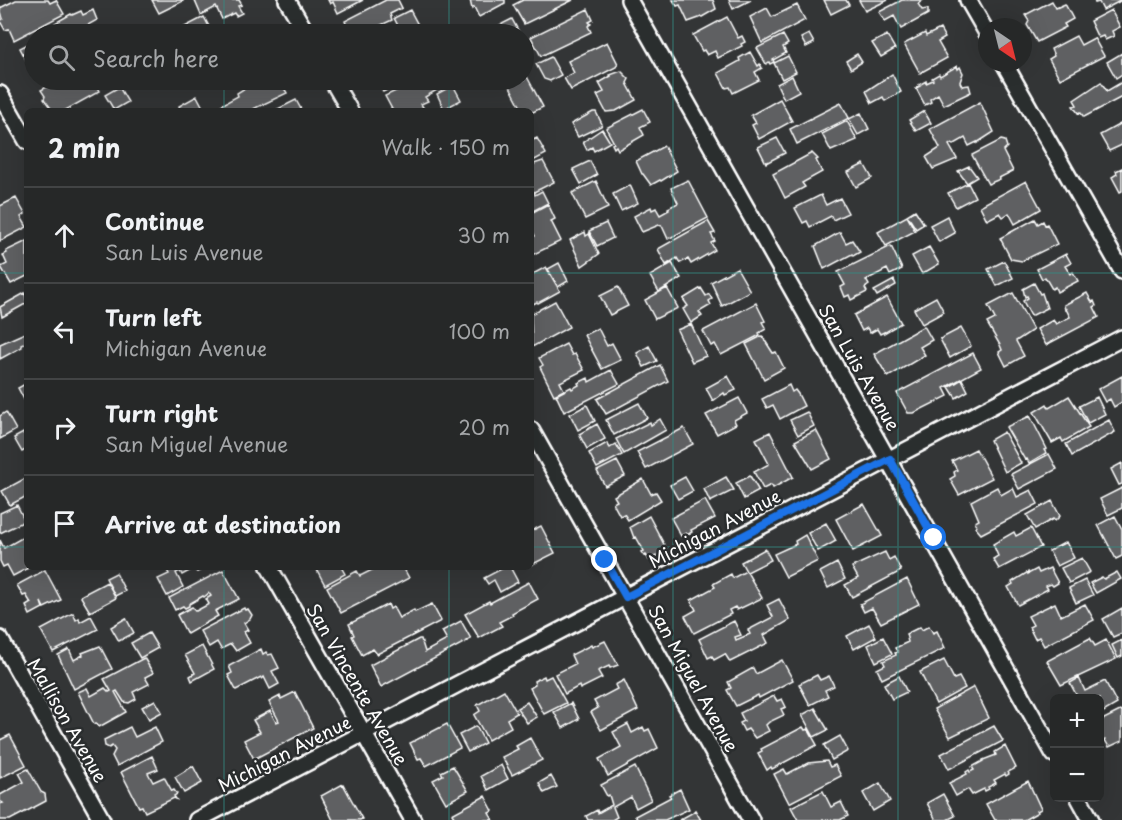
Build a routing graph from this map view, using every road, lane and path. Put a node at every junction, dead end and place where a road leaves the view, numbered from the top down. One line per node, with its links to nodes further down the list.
1 (287, 0): 5 (street)
2 (629, 0): 14 (street, San Luis Avenue)
3 (968, 0): 4 (street)
4 (978, 18)
5 (301, 24)
6 (1009, 72): 11 (street)
7 (338, 90): 9 (street)
8 (0, 94): 10 (street)
9 (348, 108)
10 (24, 136)
11 (1122, 271)
12 (1122, 338): 14 (street, Michigan Avenue)
13 (534, 435): 16 (street, San Miguel Avenue)
14 (890, 459): 16 (street, Michigan Avenue); 19 (street, San Luis Avenue)
15 (271, 570): 18 (street, San Vincente Avenue)
16 (626, 597): 18 (street, Michigan Avenue); 24 (street, San Miguel Avenue)
17 (0, 639): 21 (street, Mallison Avenue)
18 (364, 734): 22 (street, Michigan Avenue); 23 (street, San Vincente Avenue)
19 (1051, 748)
20 (1081, 802): 25 (street)
21 (102, 820)
22 (197, 820)
23 (412, 820)
24 (751, 820)
25 (1091, 820)

